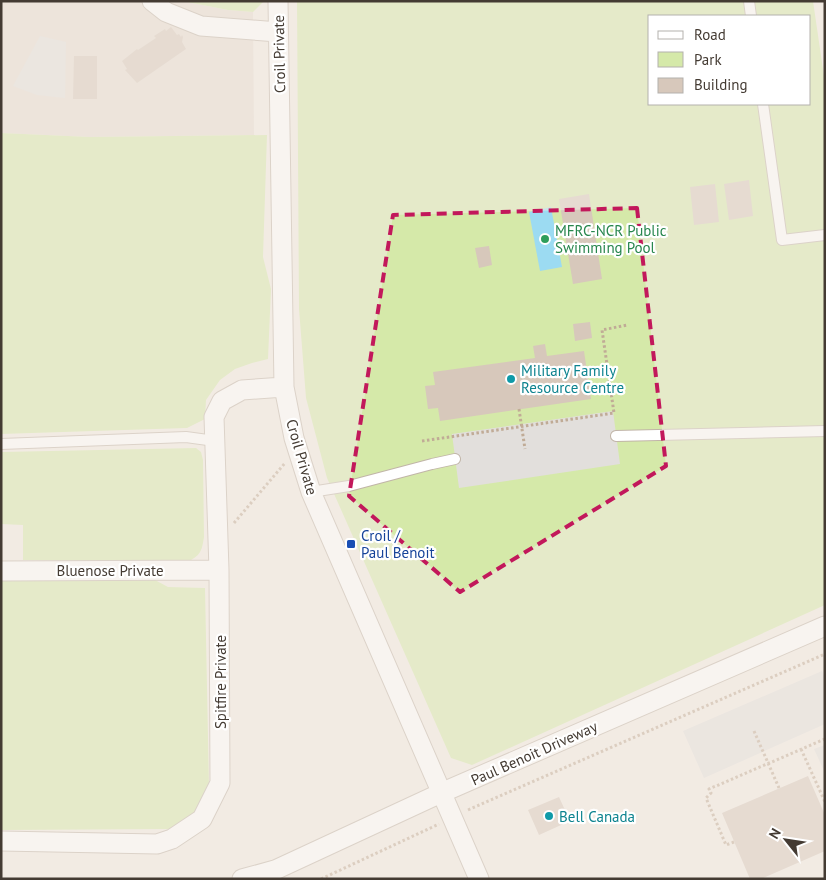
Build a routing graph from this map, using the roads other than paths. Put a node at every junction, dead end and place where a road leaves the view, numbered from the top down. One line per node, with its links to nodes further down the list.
1 (152, 1): 5 (street)
2 (278, 1): 5 (street, Croil Private)
3 (749, 1): 4 (lane)
4 (751, 15)
5 (278, 32): 8 (street, Croil Private)
6 (763, 105): 7 (lane)
7 (825, 235)
8 (284, 386): 11 (street, Spitfire Private); 14 (street, Croil Private)
9 (825, 431): 10 (lane)
10 (616, 436)
11 (215, 441): 12 (lane); 15 (street, Spitfire Private)
12 (1, 444)
13 (455, 459): 14 (lane)
14 (311, 492): 18 (street, Croil Private)
15 (219, 570): 16 (street, Bluenose Private); 19 (street, Spitfire Private)
16 (1, 571)
17 (825, 626): 18 (street, Paul Benoit Driveway)
18 (441, 793): 20 (street, Paul Benoit Driveway); 21 (street, Croil Private)
19 (1, 841)
20 (242, 879)
21 (479, 879)

